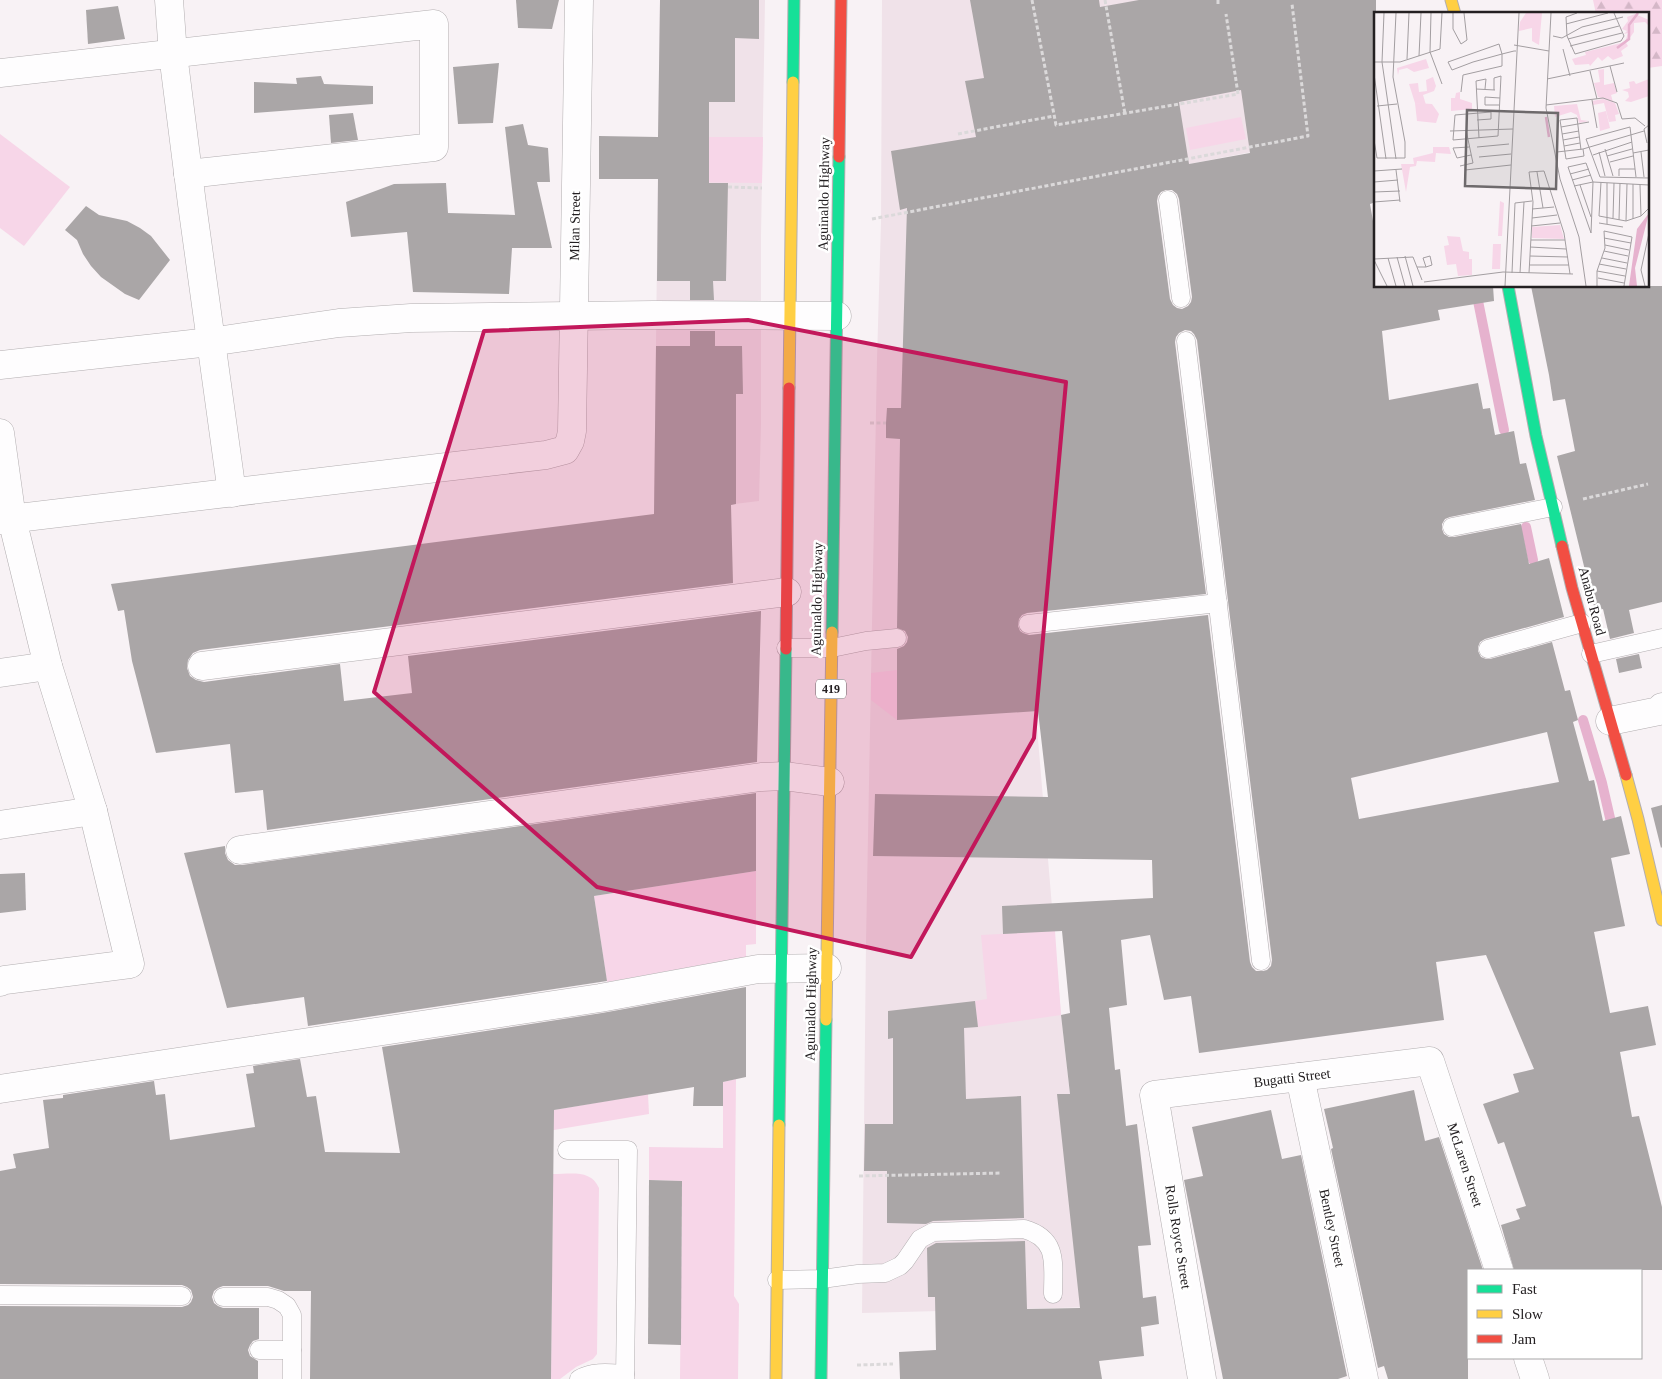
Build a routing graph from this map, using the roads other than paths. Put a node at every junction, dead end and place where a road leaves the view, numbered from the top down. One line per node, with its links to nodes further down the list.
1 (169, 0): 5 (street)
2 (579, 0): 11 (street, Milan Street)
3 (794, 0): 12 (main road)
4 (841, 0): 13 (main road, Aguinaldo Highway / 419)
5 (173, 54): 6 (street); 7 (street); 7 (street)
6 (0, 73)
7 (188, 174): 15 (street)
8 (1168, 200): 10 (lane)
9 (1508, 288): 19 (main road, Anabu Road)
10 (1181, 298)
11 (574, 316): 12 (street); 15 (street); 18 (street, Milan Street)
12 (790, 316): 13 (street); 22 (main road)
13 (837, 316): 29 (main road, Aguinaldo Highway / 419)
14 (1186, 341): 23 (lane)
15 (210, 342): 16 (street); 18 (street)
16 (0, 365)
17 (0, 433): 20 (street)
18 (232, 493): 20 (street)
19 (1553, 507): 21 (lane); 24 (main road, Anabu Road)
20 (6, 520): 32 (street)
21 (1452, 527)
22 (787, 592): 28 (main road); 33 (street)
23 (1218, 603): 25 (lane); 43 (lane)
24 (1582, 623): 30 (lane); 31 (main road, Anabu Road)
25 (1028, 624)
26 (897, 638): 29 (lane)
27 (1662, 638): 31 (lane)
28 (786, 648): 29 (lane); 37 (main road)
29 (832, 648): 38 (main road, Aguinaldo Highway / 419)
30 (1488, 649)
31 (1591, 654): 36 (main road, Anabu Road)
32 (48, 666): 34 (street); 39 (street)
33 (202, 666)
34 (0, 673)
35 (1661, 710): 36 (street)
36 (1610, 721): 42 (main road, Anabu Road)
37 (784, 776): 38 (street); 41 (street); 45 (main road)
38 (830, 782): 44 (main road, Aguinaldo Highway / 419)
39 (92, 812): 40 (street); 46 (street)
40 (0, 825)
41 (240, 850)
42 (1662, 920)
43 (1261, 961)
44 (827, 968): 45 (street); 53 (main road, Aguinaldo Highway / 419)
45 (782, 969): 49 (street); 54 (main road)
46 (0, 982)
47 (1430, 1061): 48 (street, Bugatti Street); 52 (street, McLaren Street)
48 (1300, 1077): 50 (street, Bugatti Street); 68 (street, Bentley Street)
49 (0, 1088)
50 (1154, 1095): 67 (street, Rolls Royce Street)
51 (567, 1150): 62 (lane)
52 (1499, 1269)
53 (822, 1279): 54 (lane); 55 (lane); 66 (main road, Aguinaldo Highway / 419)
54 (777, 1280): 65 (main road)
55 (1053, 1294)
56 (0, 1295): 57 (lane)
57 (182, 1296)
58 (223, 1297): 60 (lane)
59 (258, 1350): 60 (lane)
60 (292, 1350): 63 (lane)
61 (1528, 1359): 69 (street)
62 (625, 1376): 64 (lane)
63 (292, 1379)
64 (579, 1379)
65 (776, 1379)
66 (821, 1379)
67 (1202, 1379)
68 (1364, 1379)
69 (1535, 1379)

